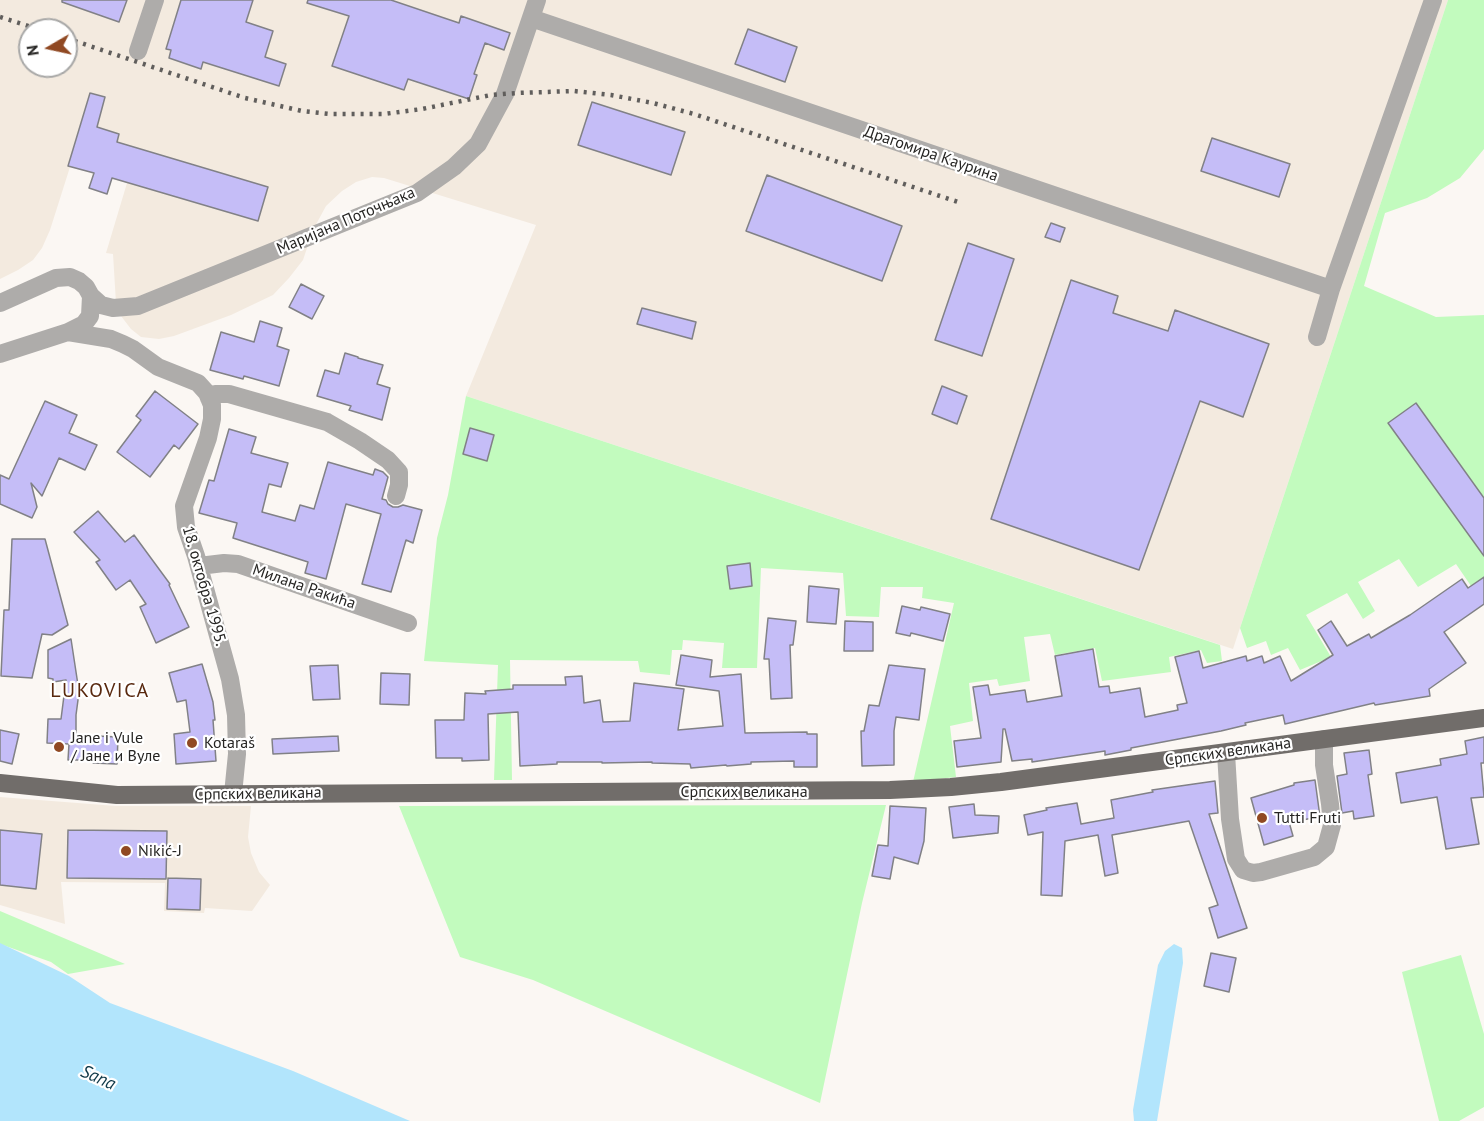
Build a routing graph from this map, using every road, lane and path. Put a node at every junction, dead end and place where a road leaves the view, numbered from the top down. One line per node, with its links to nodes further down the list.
1 (155, 0): 5 (street)
2 (537, 0): 4 (street, Маријана Поточњака)
3 (1433, 0): 6 (street)
4 (531, 18): 6 (street, Драгомира Каурина); 7 (street, Маријана Поточњака)
5 (138, 51)
6 (1331, 289): 10 (street)
7 (92, 296): 8 (street, Маријана Поточњака); 9 (street)
8 (0, 303)
9 (68, 332): 11 (street); 12 (street)
10 (1317, 337)
11 (0, 354)
12 (209, 398): 13 (street); 14 (street, 18. октобра 1995.)
13 (396, 496)
14 (199, 566): 15 (street, Милана Ракића); 20 (street, 18. октобра 1995.)
15 (408, 623)
16 (1484, 718): 17 (main road, Српских великана)
17 (1324, 740): 18 (main road, Српских великана); 18 (street)
18 (1226, 753): 20 (main road, Српских великана)
19 (0, 783): 20 (main road, Српских великана)
20 (233, 794)

